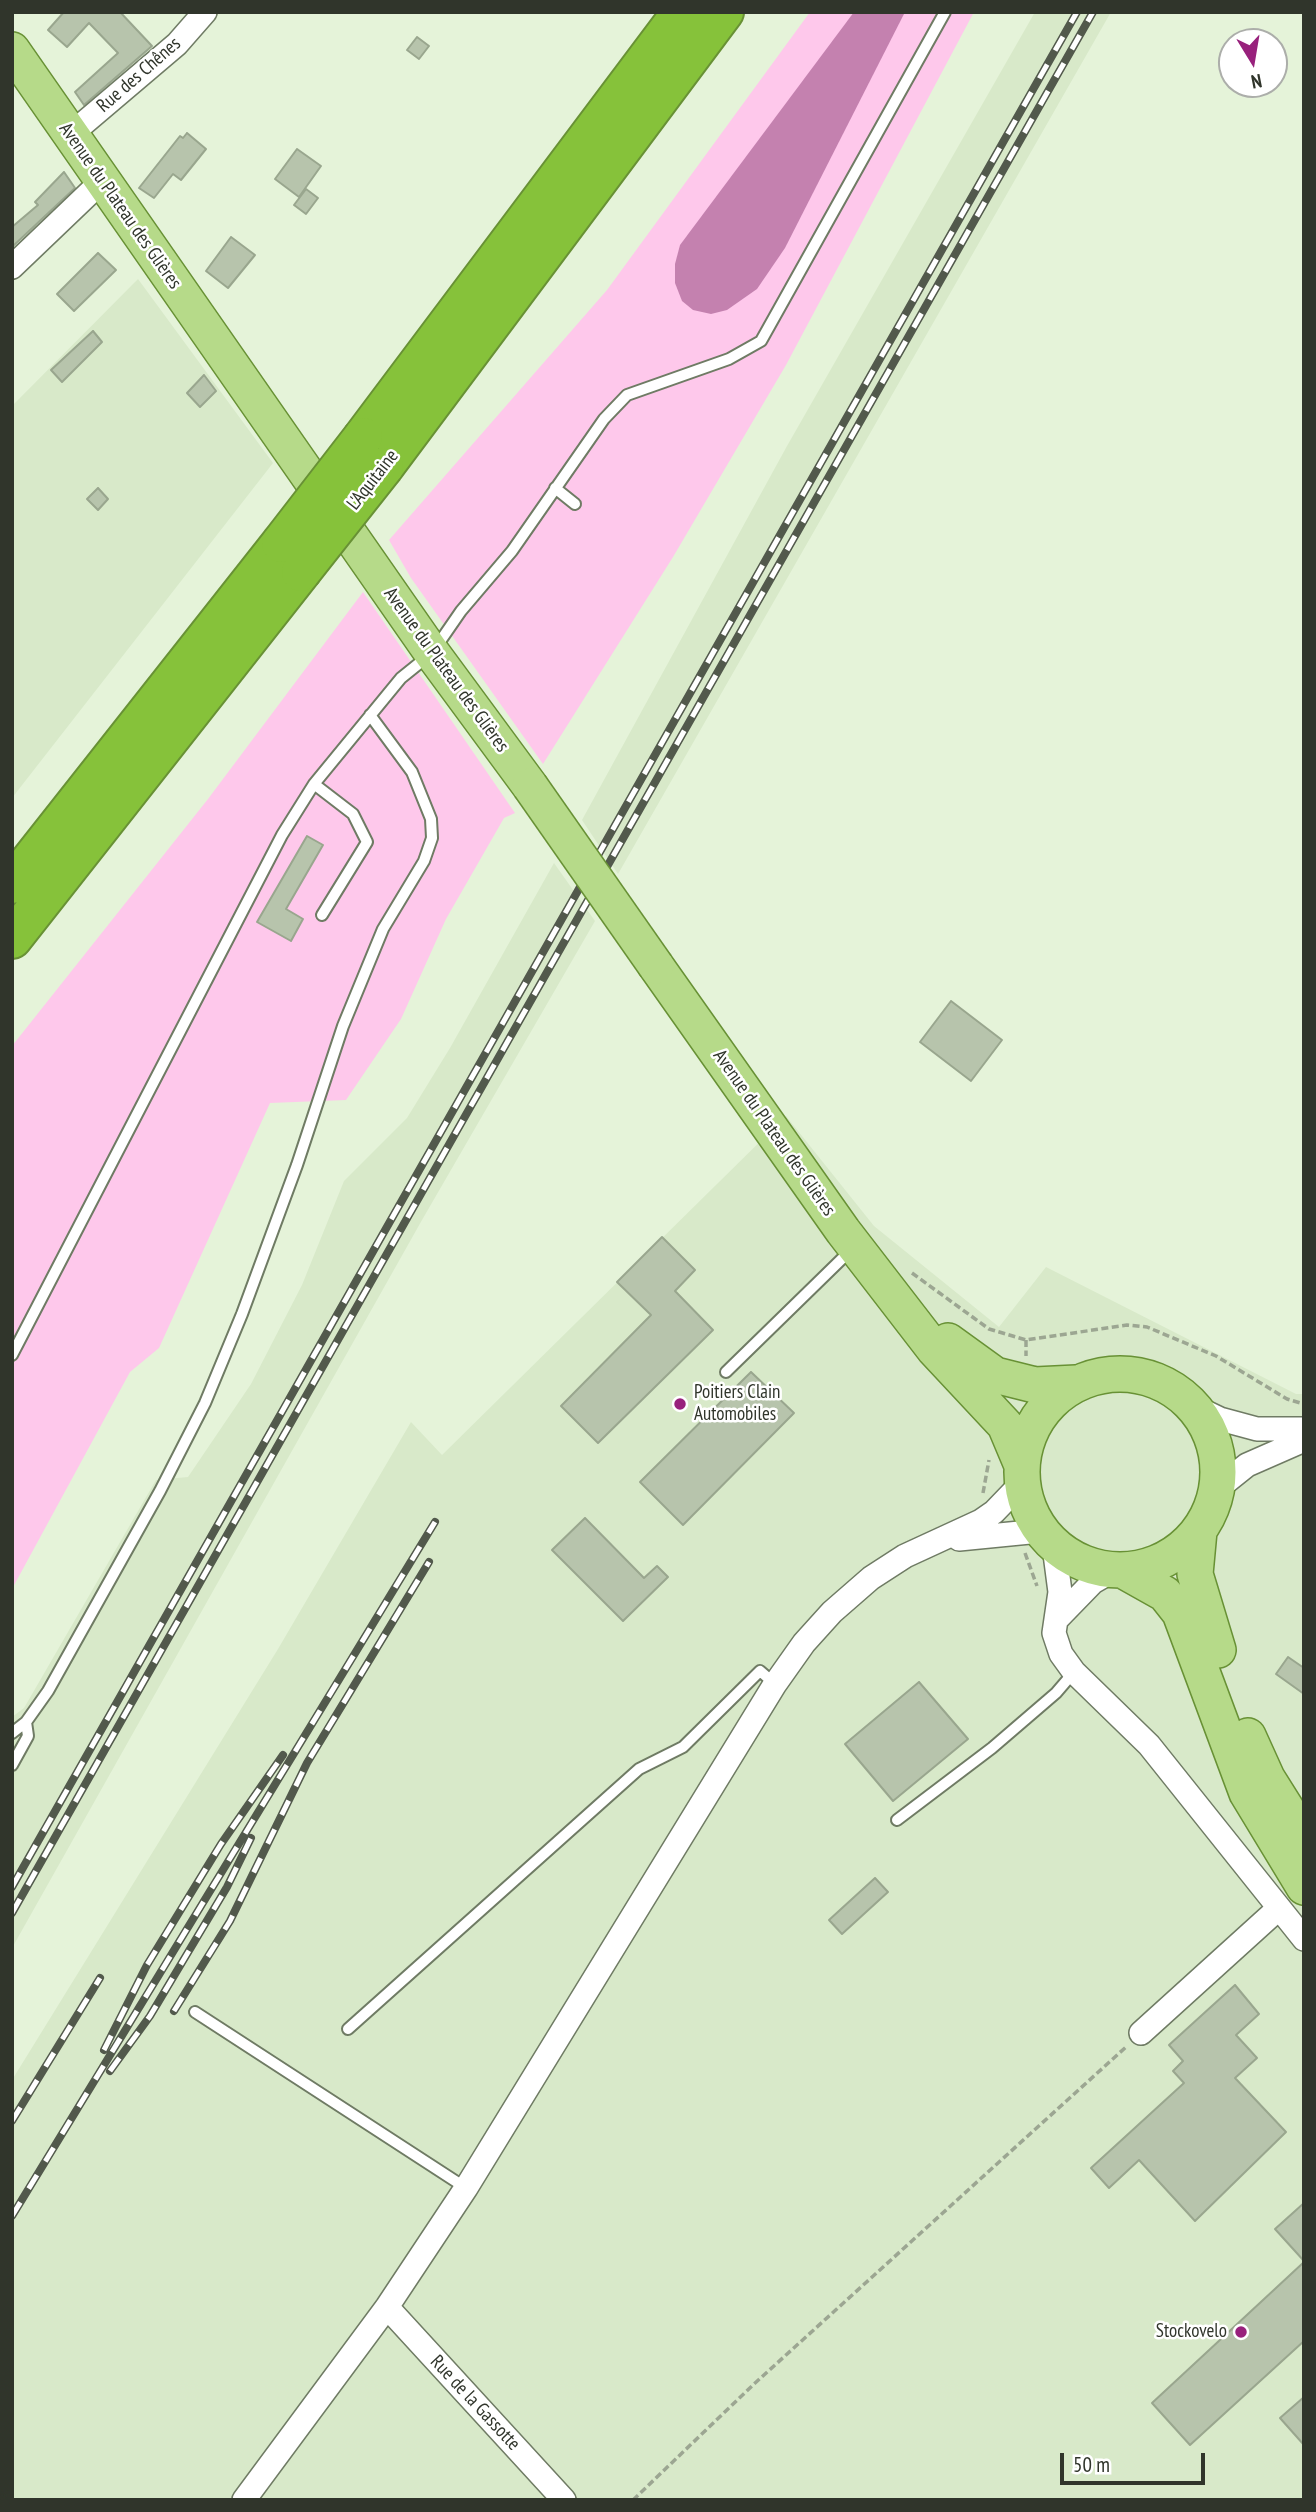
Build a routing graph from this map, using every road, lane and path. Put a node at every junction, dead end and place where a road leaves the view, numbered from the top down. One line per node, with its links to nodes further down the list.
1 (205, 12): 6 (street, Rue des Chênes)
2 (682, 12): 9 (highway, L'Aquitaine)
3 (724, 12): 9 (highway, L'Aquitaine)
4 (945, 12): 10 (lane)
5 (12, 50): 6 (main road, Avenue du Plateau des Glières)
6 (71, 134): 7 (main road, Avenue du Plateau des Glières)
7 (103, 180): 8 (street); 13 (main road, Avenue du Plateau des Glières)
8 (12, 267)
9 (374, 452): 12 (highway, L'Aquitaine, bridge)
10 (555, 488): 11 (lane); 13 (lane)
11 (575, 504)
12 (291, 558): 16 (highway, L'Aquitaine); 18 (highway, L'Aquitaine)
13 (432, 653): 14 (lane); 19 (main road, Avenue du Plateau des Glières, bridge)
14 (370, 715): 15 (lane); 40 (lane)
15 (314, 784): 17 (lane); 21 (lane)
16 (12, 884)
17 (323, 915)
18 (19, 940)
19 (855, 1247): 20 (main road, Avenue du Plateau des Glières); 22 (lane)
20 (898, 1278): 23 (main road, Avenue du Plateau des Glières); 24 (path); 29 (main road, Avenue du Plateau des Glières)
21 (12, 1355)
22 (726, 1372)
23 (1076, 1383): 25 (main road); 29 (main road)
24 (1304, 1404)
25 (1193, 1406): 26 (street); 30 (main road)
26 (1304, 1429)
27 (1304, 1440): 30 (street)
28 (989, 1449): 31 (path)
29 (1021, 1473): 31 (street); 34 (main road)
30 (1217, 1489): 32 (main road)
31 (994, 1513): 33 (street)
32 (1199, 1531): 35 (main road); 44 (main road)
33 (939, 1542): 34 (street); 39 (street)
34 (1039, 1543): 35 (main road); 36 (path); 37 (street)
35 (1118, 1571): 37 (street); 45 (main road)
36 (1037, 1587)
37 (1058, 1618): 38 (street)
38 (1074, 1672): 43 (lane); 45 (street)
39 (775, 1684): 48 (lane); 50 (street)
40 (26, 1722): 41 (lane); 42 (lane)
41 (12, 1733)
42 (12, 1765)
43 (898, 1820)
44 (1304, 1837)
45 (1295, 1893): 46 (street); 49 (street)
46 (1304, 1939)
47 (195, 2012): 50 (lane)
48 (348, 2029)
49 (1141, 2033): 54 (path)
50 (466, 2188): 51 (street)
51 (387, 2307): 52 (street); 53 (street, Rue de la Gassotte)
52 (244, 2500)
53 (564, 2500)
54 (632, 2500)

